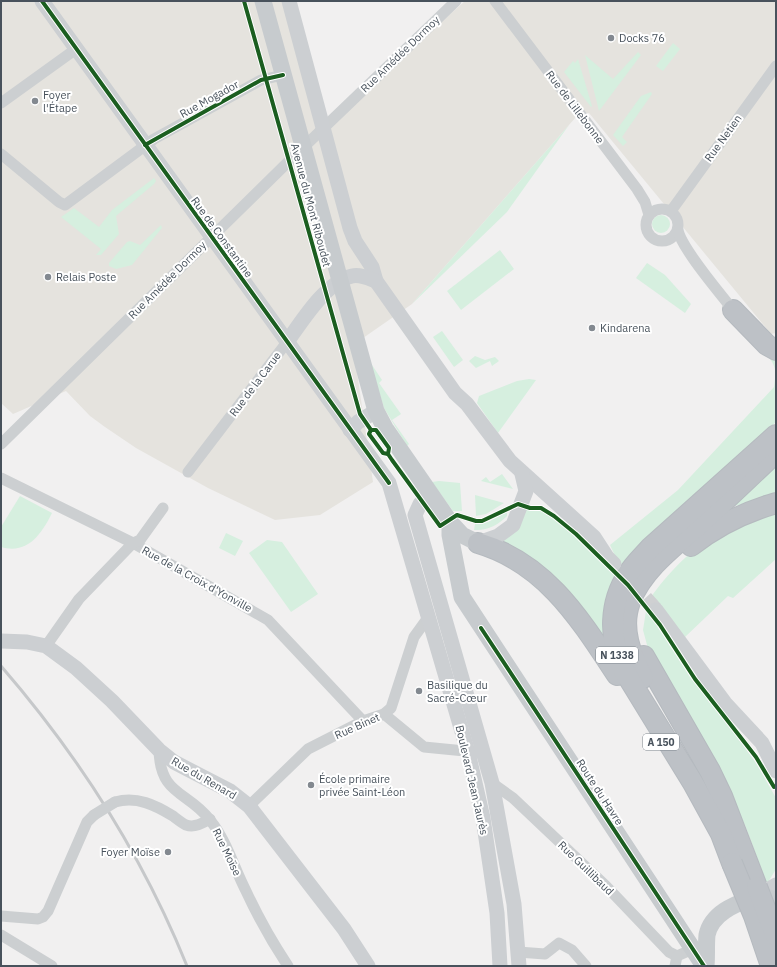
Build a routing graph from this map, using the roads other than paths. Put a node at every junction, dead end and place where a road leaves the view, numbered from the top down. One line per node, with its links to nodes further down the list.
1 (42, 1): 6 (main road, Rue de Constantine)
2 (263, 1): 8 (main road, Avenue du Mont Riboudet)
3 (289, 1): 10 (main road)
4 (456, 1): 10 (street, Rue Amédée Dormoy)
5 (495, 1): 15 (street, Rue de Lillebonne)
6 (76, 49): 9 (street); 11 (main road, Rue de Constantine)
7 (776, 66): 14 (street, Rue Netien)
8 (283, 75): 11 (street, Rue Mogador); 12 (main road, Avenue du Mont Riboudet)
9 (1, 103)
10 (323, 128): 12 (street, Rue Amédée Dormoy); 19 (main road)
11 (145, 145): 13 (street, Rue Mogador); 17 (main road, Rue de Constantine)
12 (303, 147): 17 (street, Rue Amédée Dormoy); 18 (main road, Avenue du Mont Riboudet)
13 (1, 154)
14 (671, 211): 15 (street); 16 (street)
15 (649, 216): 16 (street)
16 (678, 230): 20 (street)
17 (211, 237): 21 (main road, Rue de Constantine); 26 (street, Rue Amédée Dormoy)
18 (340, 280): 19 (main road); 21 (main road, Rue de la Carue); 23 (main road, Avenue du Mont Riboudet)
19 (376, 281): 29 (main road)
20 (733, 310): 22 (highway)
21 (287, 342): 24 (main road, Rue de Constantine); 28 (street, Rue de la Carue)
22 (776, 350)
23 (376, 411): 24 (main road); 32 (main road, Avenue du Mont Riboudet)
24 (350, 430): 31 (main road, Rue de Constantine)
25 (776, 435): 54 (highway, N 1338)
26 (1, 444)
27 (776, 452): 54 (highway, A 150)
28 (188, 472)
29 (522, 474): 37 (main road); 38 (main road)
30 (1, 478): 36 (street, Rue de la Croix d'Yonville)
31 (389, 483): 40 (main road, Boulevard Jean Jaurès)
32 (432, 495): 35 (main road, Avenue du Mont Riboudet); 48 (main road, Boulevard Jean Jaurès)
33 (776, 503): 54 (highway)
34 (163, 508): 36 (street)
35 (450, 522): 37 (main road, Avenue du Mont Riboudet); 60 (main road, Route du Havre)
36 (133, 543): 42 (street); 44 (street, Rue de la Croix d'Yonville)
37 (478, 543): 54 (highway, A 150)
38 (614, 564)
39 (656, 610): 45 (main road)
40 (427, 619): 43 (street, Rue Binet); 49 (main road, Boulevard Jean Jaurès)
41 (1, 641): 42 (main road, Rue du Renard)
42 (46, 646): 47 (main road, Rue du Renard)
43 (384, 714): 44 (street, Rue Binet); 49 (street)
44 (363, 720): 52 (street, Rue Binet)
45 (757, 738): 46 (main road); 50 (main road)
46 (776, 741)
47 (159, 750): 52 (main road, Rue du Renard); 53 (street, Rue Moïse)
48 (484, 750): 49 (street); 51 (main road, Boulevard Jean Jaurès)
49 (468, 752): 66 (main road, Boulevard Jean Jaurès)
50 (776, 771)
51 (492, 784): 61 (main road, Boulevard Jean Jaurès); 62 (street, Rue Guillibaud)
52 (249, 806): 65 (main road, Rue du Renard)
53 (210, 819): 57 (street, bridge); 64 (street, Rue Moïse)
54 (734, 857): 55 (highway, A 150); 69 (highway, A 150, bridge)
55 (764, 889): 56 (main road); 59 (highway, A 150, bridge); 68 (main road)
56 (776, 900)
57 (1, 916)
58 (1, 935): 63 (street)
59 (776, 936)
60 (693, 949): 62 (street, Rue Guillibaud); 68 (main road, Route du Havre)
61 (519, 959): 67 (street)
62 (676, 961)
63 (52, 966)
64 (288, 966)
65 (368, 966)
66 (500, 966)
67 (586, 966)
68 (705, 966)
69 (771, 966)

